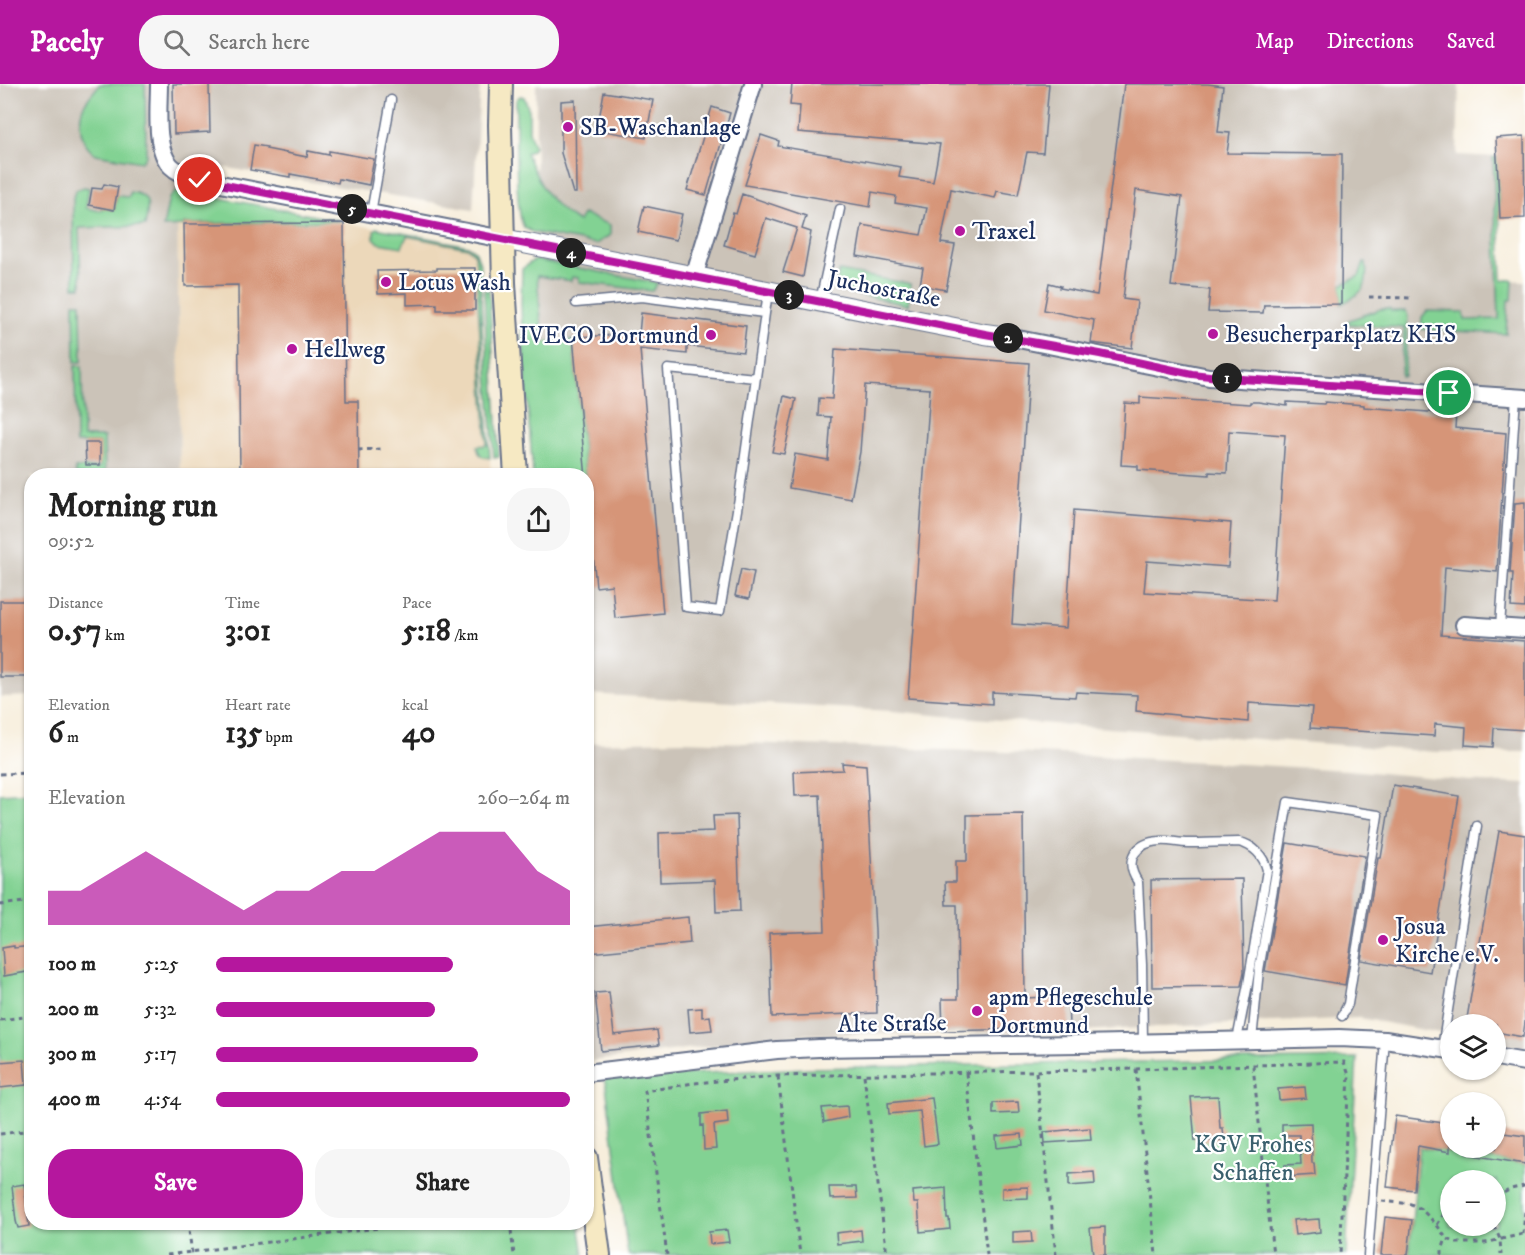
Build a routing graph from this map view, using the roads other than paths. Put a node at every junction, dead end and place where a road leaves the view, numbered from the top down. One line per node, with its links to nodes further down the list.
1 (159, 84): 6 (street, Juchostraße)
2 (501, 84): 7 (main road)
3 (753, 84): 8 (street)
4 (391, 100): 6 (lane)
5 (840, 209): 10 (lane)
6 (371, 213): 7 (street, Juchostraße)
7 (503, 239): 8 (street, Juchostraße); 16 (main road)
8 (694, 278): 9 (street, Juchostraße)
9 (768, 291): 10 (street, Juchostraße); 12 (lane)
10 (820, 301): 13 (street, Juchostraße)
11 (576, 303): 12 (lane)
12 (764, 313): 14 (lane)
13 (1013, 338): 15 (street, Juchostraße)
14 (755, 378): 14 (lane)
15 (1520, 397): 18 (lane)
16 (515, 468)
17 (1464, 625): 18 (street)
18 (1500, 627): 19 (street)
19 (1525, 629)
20 (1477, 826): 21 (lane)
21 (1451, 1014)
22 (1342, 1016): 23 (lane)
23 (1244, 1040): 24 (street, Alte Straße); 25 (street, Alte Straße); 25 (lane)
24 (1385, 1040): 26 (street, Alte Straße); 32 (lane)
25 (1143, 1042): 29 (street, Alte Straße)
26 (1440, 1048)
27 (1506, 1059): 28 (street)
28 (1525, 1062)
29 (594, 1071)
30 (594, 1218): 31 (main road)
31 (599, 1255)
32 (1368, 1255)

